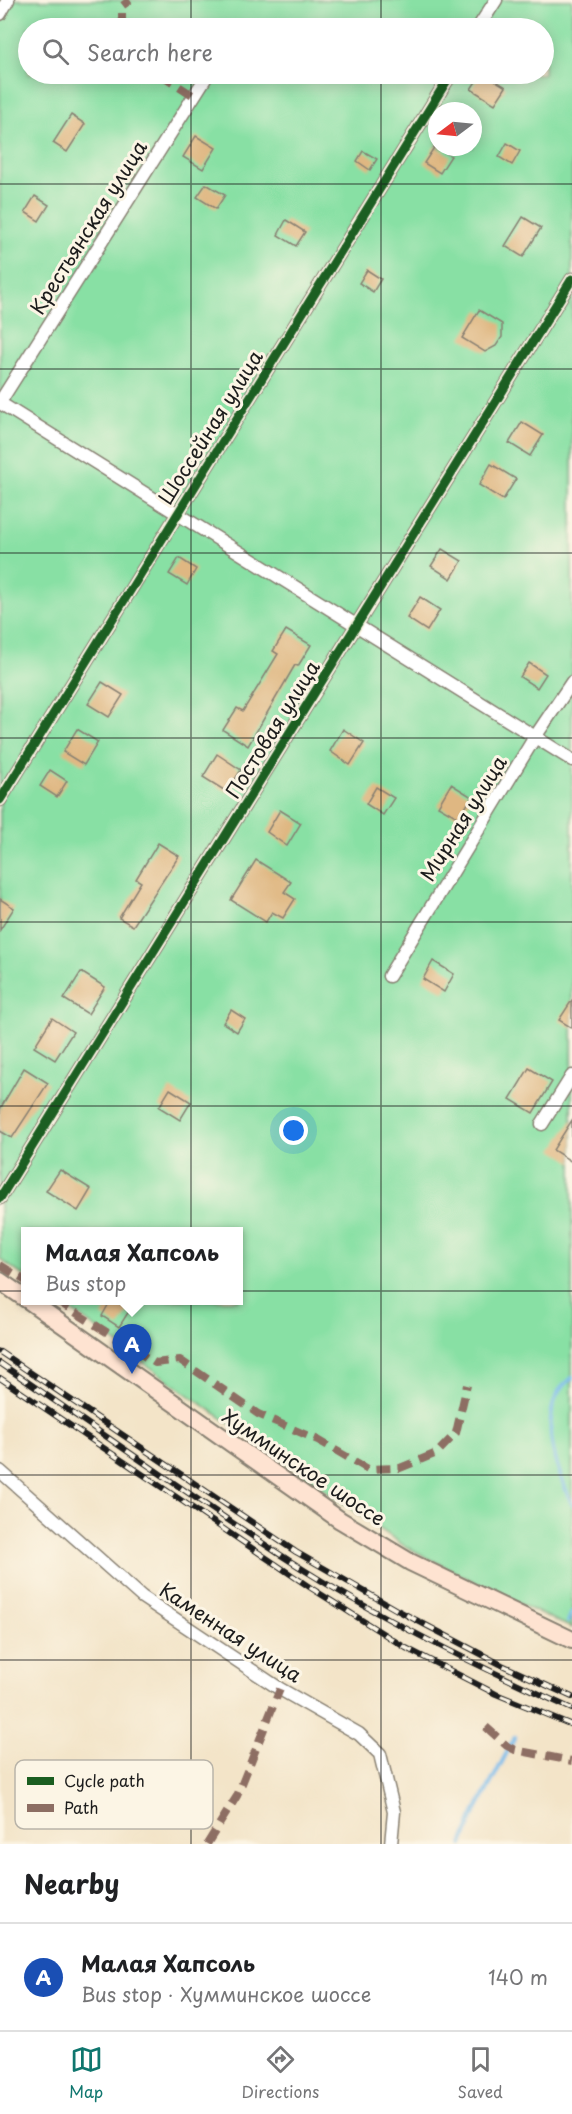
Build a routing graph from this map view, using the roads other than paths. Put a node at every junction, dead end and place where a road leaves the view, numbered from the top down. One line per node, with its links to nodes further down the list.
1 (8, 0): 3 (street)
2 (496, 0): 4 (street)
3 (0, 14)
4 (484, 18)
5 (202, 84): 8 (street, Крестьянская улица)
6 (444, 84): 9 (street, Шоссейная улица)
7 (572, 279): 10 (street, Постовая улица)
8 (0, 402): 9 (street)
9 (178, 514): 10 (street); 14 (street, Шоссейная улица)
10 (357, 626): 12 (street); 18 (street, Постовая улица)
11 (572, 682): 12 (street, Мирная улица)
12 (536, 738): 13 (street); 15 (street, Мирная улица)
13 (572, 760)
14 (0, 800)
15 (389, 976)
16 (572, 1076): 17 (street)
17 (542, 1124)
18 (0, 1198)
19 (3, 1289): 20 (main road, Хумминское шоссе)
20 (21, 1297)
21 (34, 1305): 23 (main road, Хумминское шоссе)
22 (0, 1471): 24 (street, Каменная улица)
23 (572, 1640)
24 (391, 1844)

